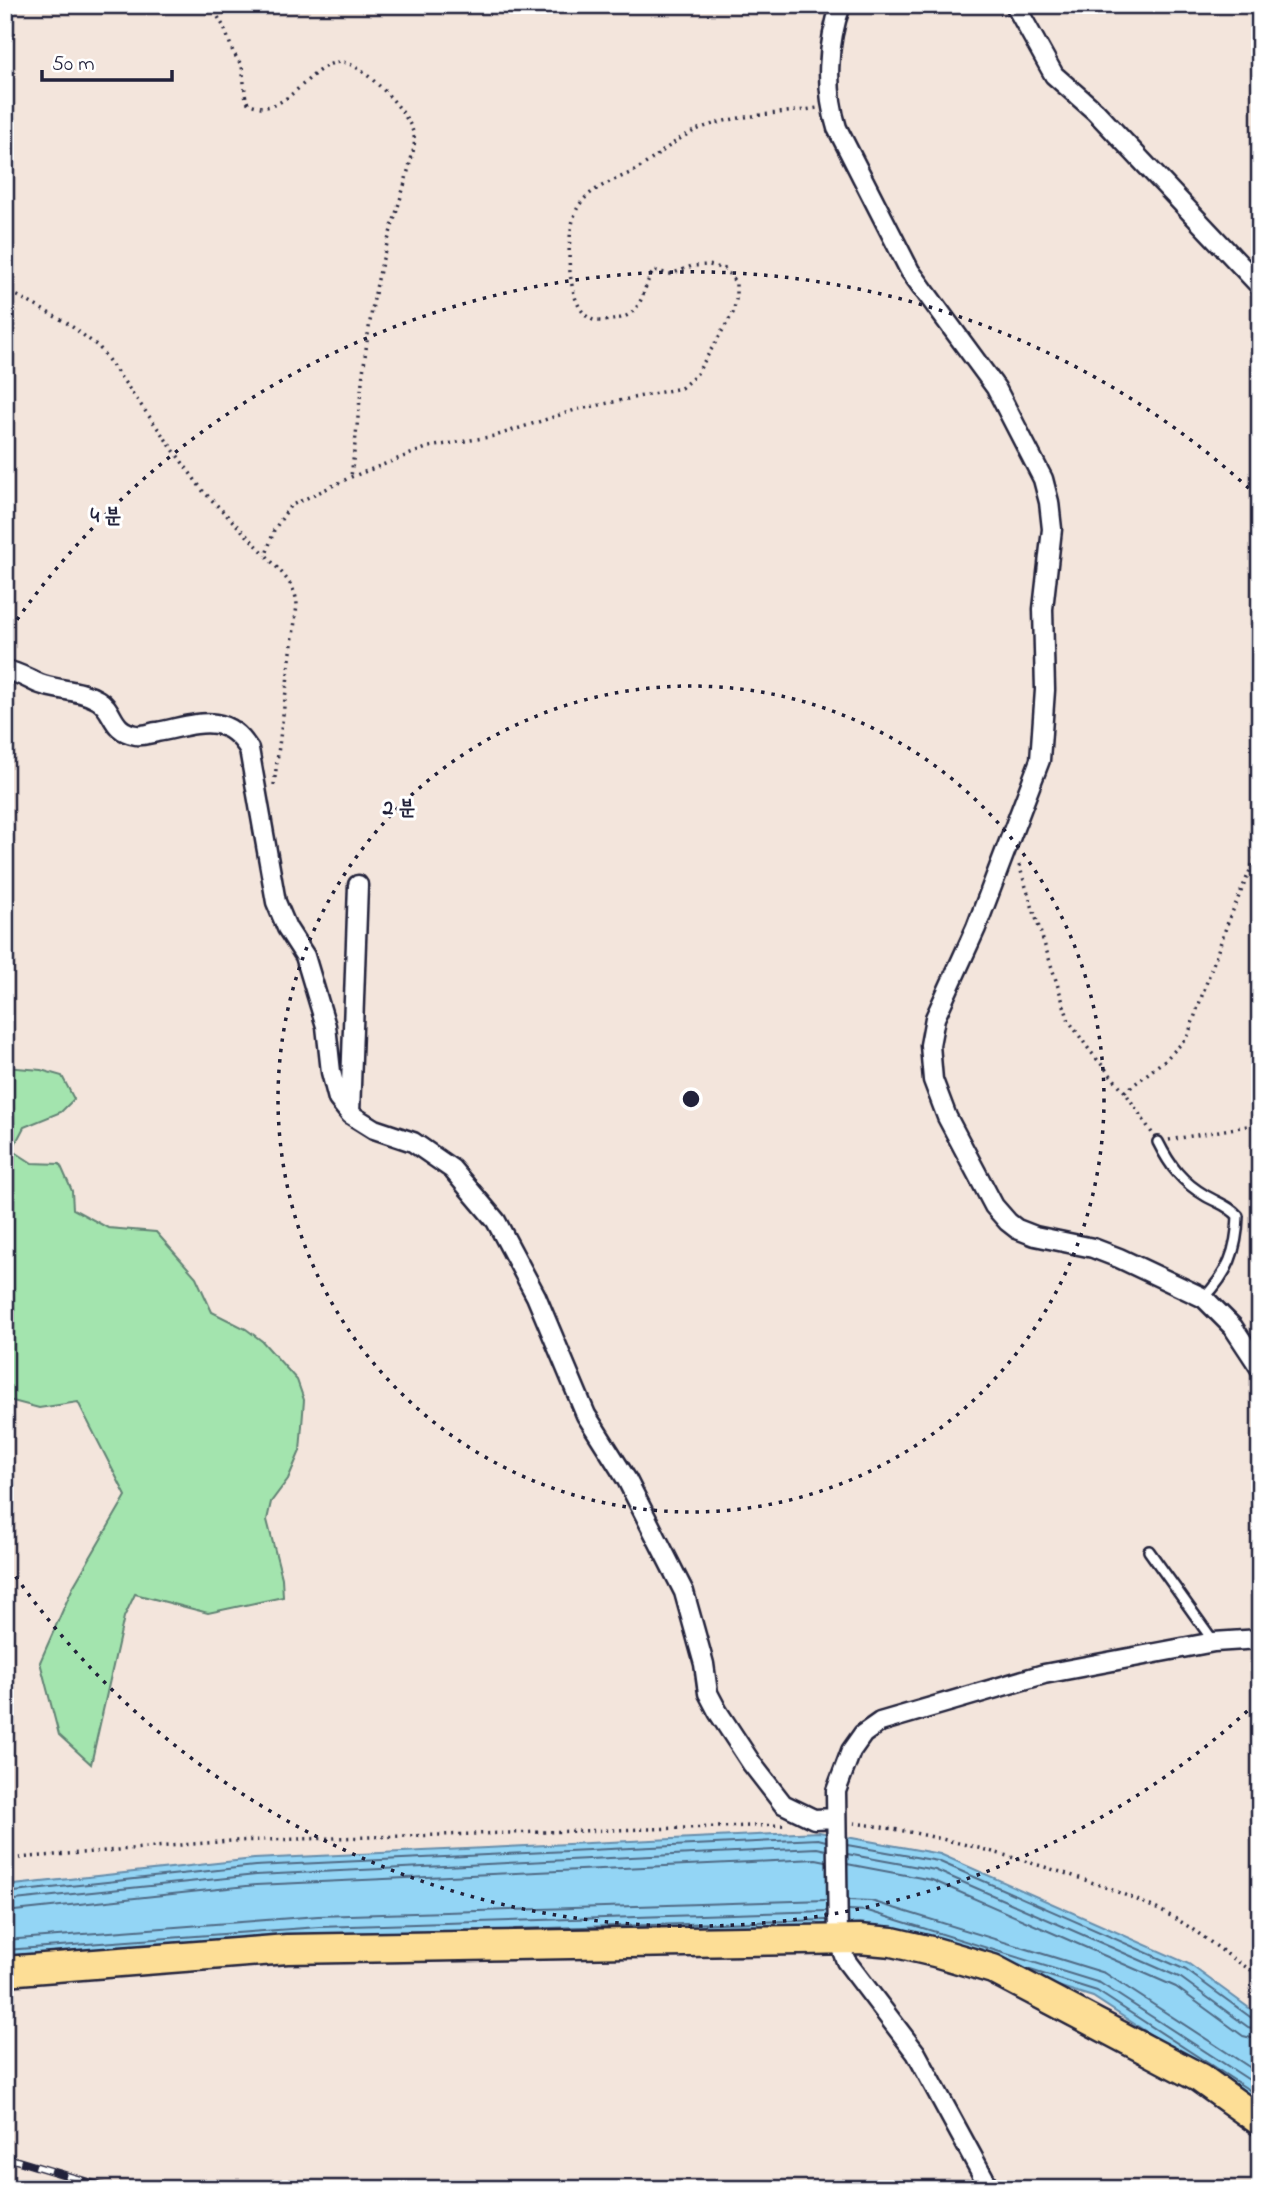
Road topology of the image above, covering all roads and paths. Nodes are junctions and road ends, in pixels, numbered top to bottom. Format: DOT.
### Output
graph roads {
  1 [pos="211,5"];
  2 [pos="841,5"];
  3 [pos="1016,5"];
  4 [pos="830,105"];
  5 [pos="1260,286"];
  6 [pos="5,289"];
  7 [pos="351,477"];
  8 [pos="266,555"];
  9 [pos="5,670"];
  10 [pos="274,788"];
  11 [pos="1010,840"];
  12 [pos="1260,847"];
  13 [pos="358,885"];
  14 [pos="1125,1091"];
  15 [pos="350,1114"];
  16 [pos="1260,1128"];
  17 [pos="1158,1142"];
  18 [pos="1204,1298"];
  19 [pos="1260,1368"];
  20 [pos="1149,1551"];
  21 [pos="1260,1639"];
  22 [pos="1214,1642"];
  23 [pos="836,1824"];
  24 [pos="791,1825"];
  25 [pos="5,1859"];
  26 [pos="838,1936"];
  27 [pos="5,1971"];
  28 [pos="1260,1975"];
  29 [pos="1260,2121"];
  30 [pos="990,2189"];
  1 -- 7 [label="path"];
  2 -- 4 [label="street"];
  3 -- 5 [label="street"];
  4 -- 7 [label="path"];
  4 -- 11 [label="street"];
  6 -- 8 [label="path"];
  7 -- 8 [label="path"];
  8 -- 10 [label="path"];
  9 -- 15 [label="street"];
  11 -- 14 [label="path"];
  11 -- 18 [label="street"];
  12 -- 14 [label="path"];
  13 -- 15 [label="street"];
  14 -- 17 [label="path"];
  15 -- 23 [label="street"];
  16 -- 17 [label="path"];
  17 -- 18 [label="lane"];
  18 -- 19 [label="street"];
  20 -- 22 [label="lane"];
  21 -- 22 [label="street"];
  22 -- 23 [label="street"];
  23 -- 26 [label="street"];
  23 -- 28 [label="path"];
  24 -- 25 [label="path"];
  26 -- 27 [label="main road"];
  26 -- 29 [label="main road"];
  26 -- 30 [label="street"];
}
